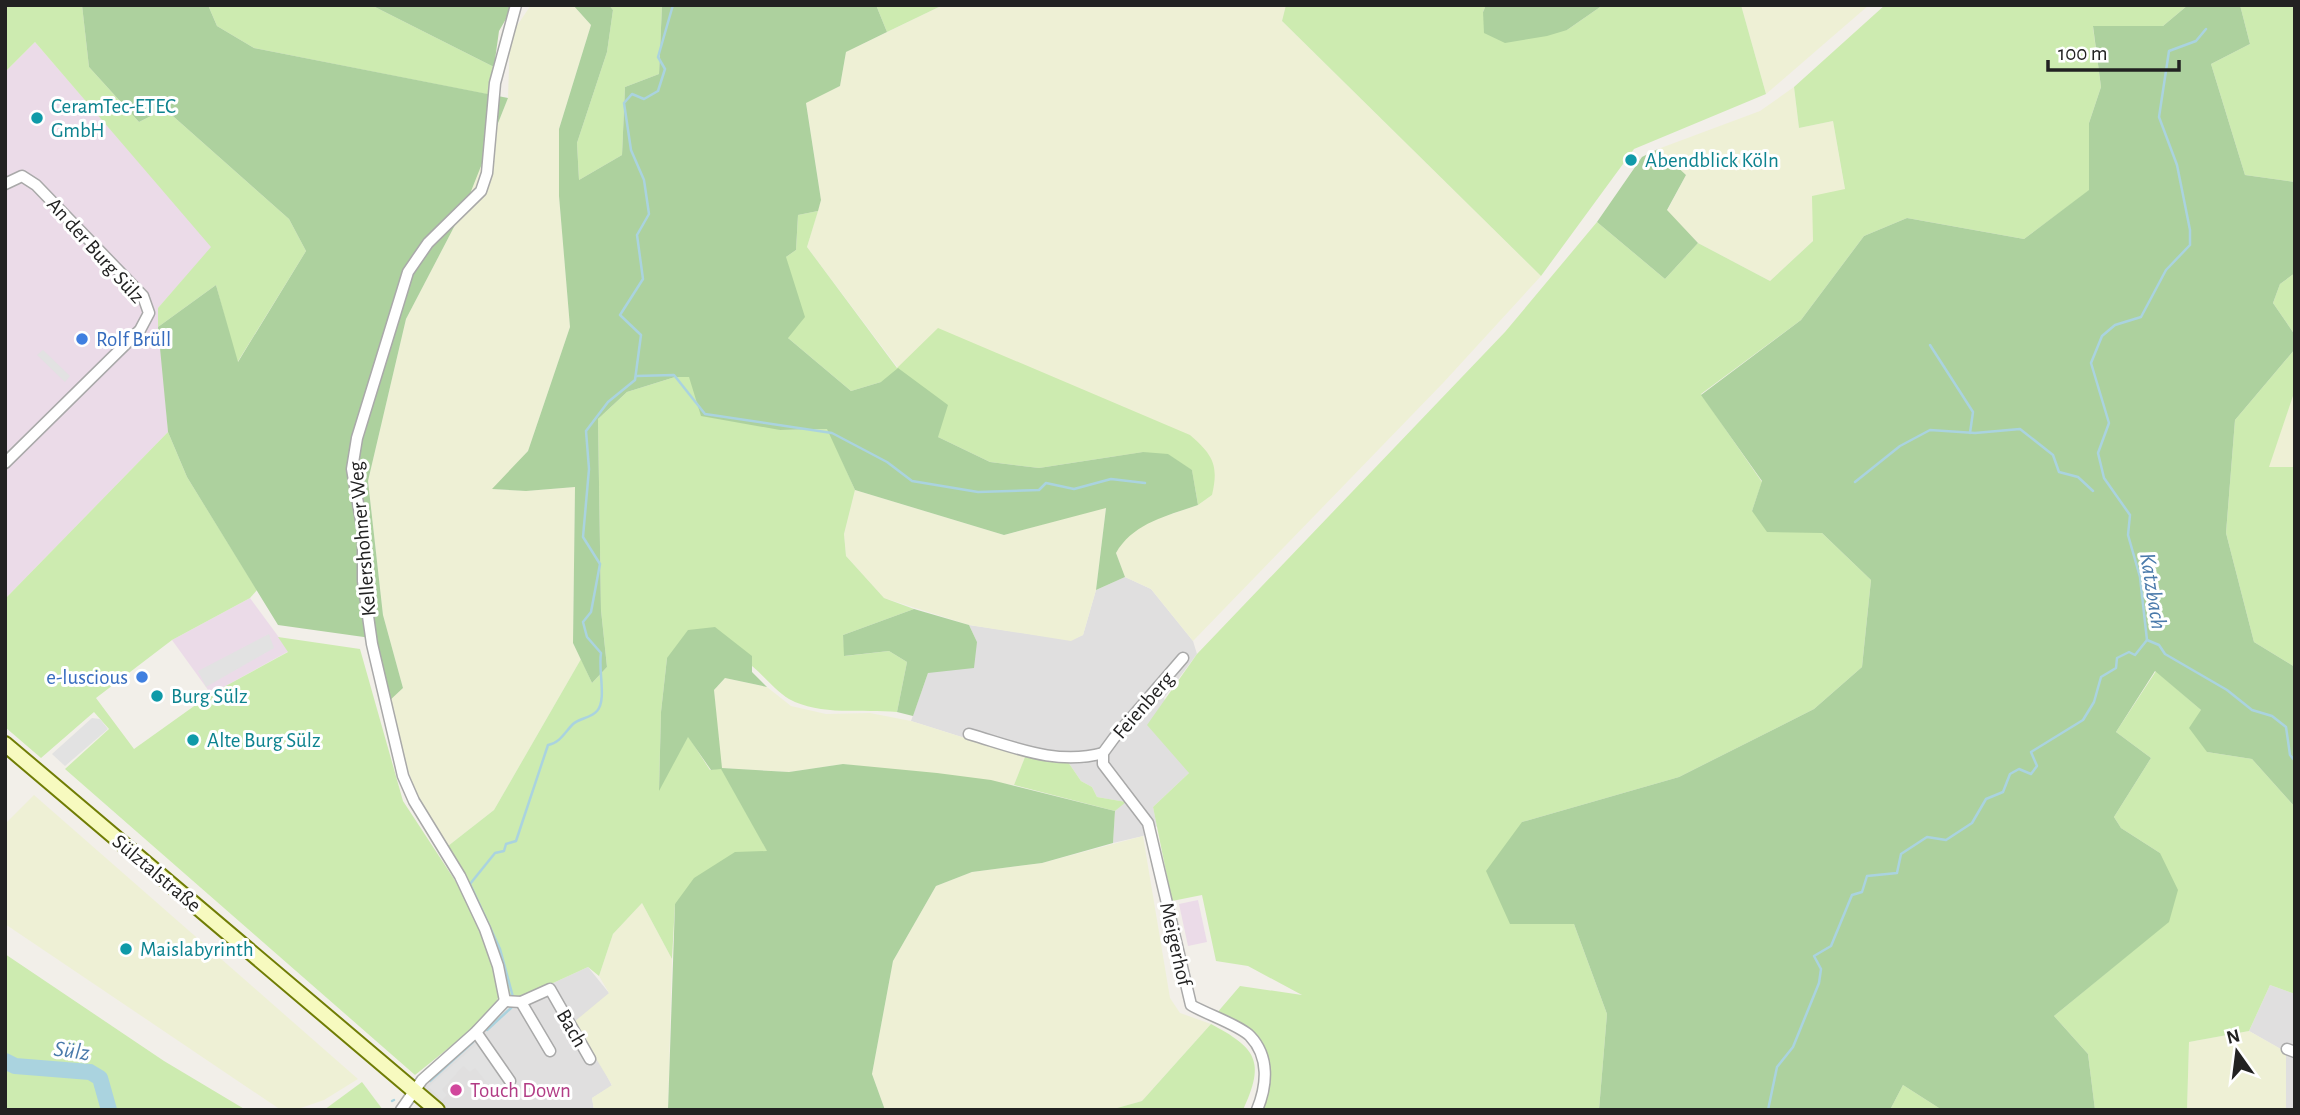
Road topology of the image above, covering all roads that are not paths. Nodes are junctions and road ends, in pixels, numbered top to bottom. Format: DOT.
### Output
graph roads {
  1 [pos="516,5"];
  2 [pos="5,184"];
  3 [pos="5,463"];
  4 [pos="1183,658"];
  5 [pos="969,734"];
  6 [pos="5,744"];
  7 [pos="1103,753"];
  8 [pos="1148,823"];
  9 [pos="505,1001"];
  10 [pos="521,1002"];
  11 [pos="476,1032"];
  12 [pos="550,1051"];
  13 [pos="590,1059"];
  14 [pos="510,1081"];
  15 [pos="414,1091"];
  16 [pos="401,1110"];
  17 [pos="437,1110"];
  18 [pos="1257,1110"];
  1 -- 9 [label="street, Kellershohner Weg"];
  2 -- 3 [label="street, An der Burg Sülz"];
  4 -- 7 [label="street, Feienberg"];
  5 -- 7 [label="street, Feienberg"];
  6 -- 15 [label="main road, Sülztalstraße"];
  7 -- 8 [label="street, Feienberg"];
  8 -- 18 [label="street, Meigerhof"];
  9 -- 10 [label="street, Bach"];
  9 -- 11 [label="street"];
  10 -- 12 [label="street, Bach"];
  10 -- 13 [label="street, Bach"];
  11 -- 14 [label="street"];
  11 -- 15 [label="street"];
  15 -- 16 [label="street"];
  15 -- 17 [label="main road, Sülztalstraße"];
}
